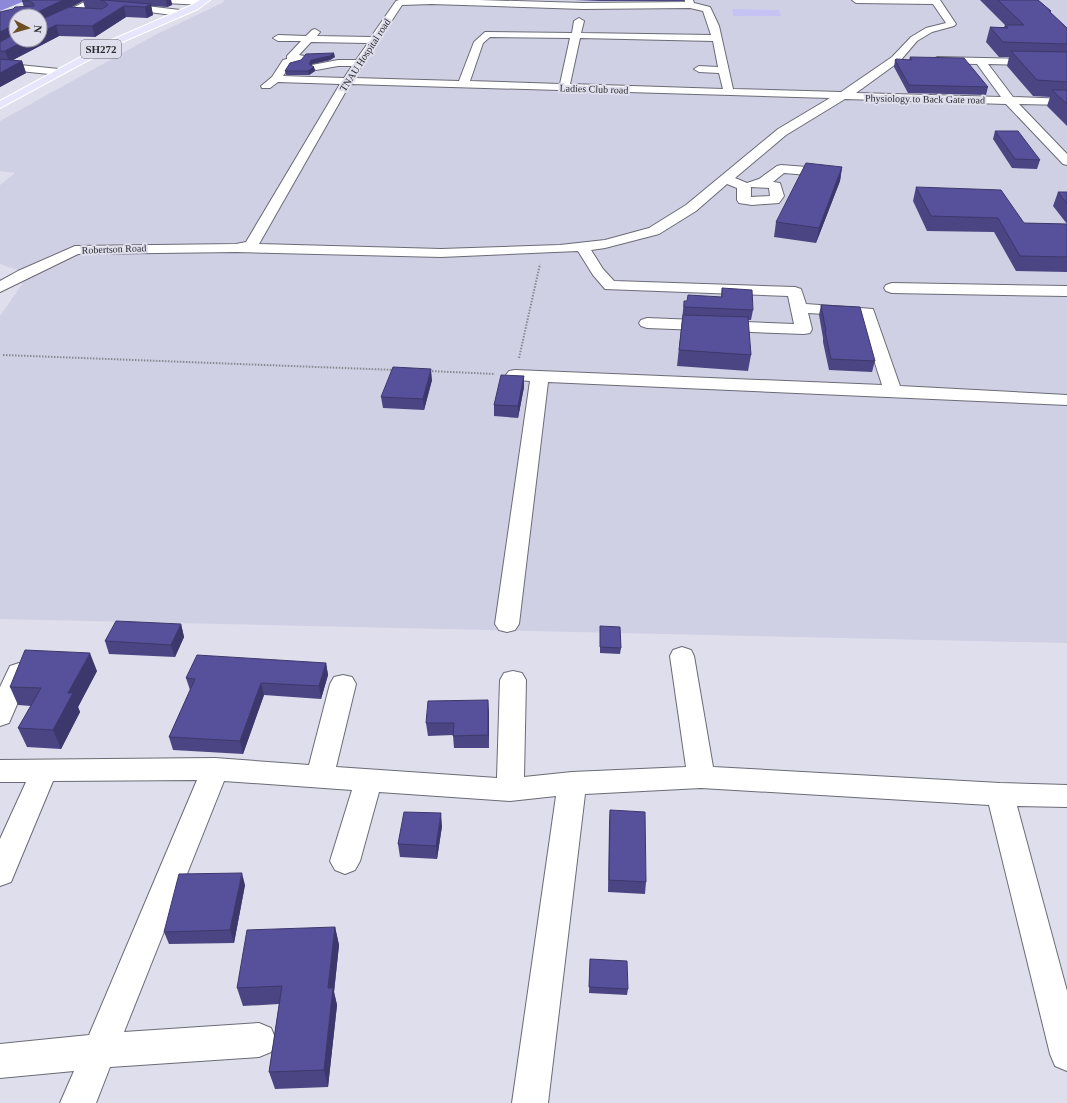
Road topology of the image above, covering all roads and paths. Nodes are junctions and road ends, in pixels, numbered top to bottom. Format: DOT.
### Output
graph roads {
  1 [pos="166,0"];
  2 [pos="432,0"];
  3 [pos="856,0"];
  4 [pos="204,1"];
  5 [pos="473,1"];
  6 [pos="935,1"];
  7 [pos="90,2"];
  8 [pos="542,2"];
  9 [pos="690,2"];
  10 [pos="619,3"];
  11 [pos="706,4"];
  12 [pos="583,6"];
  13 [pos="70,12"];
  14 [pos="180,13"];
  15 [pos="85,14"];
  16 [pos="48,16"];
  17 [pos="61,17"];
  18 [pos="146,19"];
  19 [pos="162,20"];
  20 [pos="48,24"];
  21 [pos="312,35"];
  22 [pos="576,36"];
  23 [pos="278,38"];
  24 [pos="716,38"];
  25 [pos="374,40"];
  26 [pos="896,59"];
  27 [pos="911,60"];
  28 [pos="926,60"];
  29 [pos="980,61"];
  30 [pos="359,63"];
  31 [pos="1067,63"];
  32 [pos="0,66"];
  33 [pos="316,67"];
  34 [pos="699,69"];
  35 [pos="724,70"];
  36 [pos="58,72"];
  37 [pos="276,79"];
  38 [pos="346,82"];
  39 [pos="463,85"];
  40 [pos="266,86"];
  41 [pos="564,88"];
  42 [pos="729,93"];
  43 [pos="841,97"];
  44 [pos="1010,101"];
  45 [pos="1067,102"];
  46 [pos="0,105"];
  47 [pos="1067,161"];
  48 [pos="820,172"];
  49 [pos="725,179"];
  50 [pos="763,183"];
  51 [pos="744,186"];
  52 [pos="582,246"];
  53 [pos="236,248"];
  54 [pos="543,249"];
  55 [pos="0,287"];
  56 [pos="892,288"];
  57 [pos="1067,291"];
  58 [pos="799,308"];
  59 [pos="647,324"];
  60 [pos="3,354"];
  61 [pos="400,370"];
  62 [pos="424,371"];
  63 [pos="516,375"];
  64 [pos="540,376"];
  65 [pos="892,390"];
  66 [pos="1067,400"];
  67 [pos="507,624"];
  68 [pos="682,656"];
  69 [pos="19,672"];
  70 [pos="513,680"];
  71 [pos="344,684"];
  72 [pos="0,716"];
  73 [pos="215,769"];
  74 [pos="0,771"];
  75 [pos="44,771"];
  76 [pos="320,776"];
  77 [pos="701,777"];
  78 [pos="369,780"];
  79 [pos="572,783"];
  80 [pos="510,790"];
  81 [pos="1000,794"];
  82 [pos="1067,796"];
  83 [pos="345,861"];
  84 [pos="0,873"];
  85 [pos="259,1040"];
  86 [pos="100,1051"];
  87 [pos="1067,1054"];
  88 [pos="0,1061"];
  89 [pos="78,1103"];
  90 [pos="530,1103"];
  1 -- 4 [label="street"];
  2 -- 5 [label="street, TNAU Hospital road"];
  2 -- 25 [label="street, TNAU Hospital road"];
  3 -- 6 [label="street"];
  4 -- 14 [label="main road, SH272"];
  5 -- 8 [label="street, TNAU Hospital road"];
  6 -- 26 [label="street, Robertson Road"];
  7 -- 13 [label="street"];
  7 -- 14 [label="street"];
  8 -- 12 [label="street, TNAU Hospital road"];
  9 -- 10 [label="street, TNAU Hospital road"];
  9 -- 11 [label="street, TNAU Hospital road"];
  10 -- 12 [label="street, TNAU Hospital road"];
  11 -- 24 [label="street"];
  12 -- 22 [label="street"];
  13 -- 15 [label="street"];
  13 -- 17 [label="street"];
  14 -- 19 [label="main road, SH272"];
  16 -- 17 [label="street"];
  17 -- 20 [label="street"];
  18 -- 19 [label="street"];
  19 -- 36 [label="main road, SH272"];
  21 -- 23 [label="street"];
  21 -- 25 [label="street"];
  21 -- 37 [label="street"];
  22 -- 24 [label="street"];
  22 -- 39 [label="street"];
  22 -- 41 [label="street"];
  24 -- 35 [label="street"];
  25 -- 30 [label="street, TNAU Hospital road"];
  26 -- 27 [label="street"];
  26 -- 43 [label="street, Robertson Road"];
  28 -- 29 [label="street"];
  29 -- 31 [label="street"];
  29 -- 44 [label="street"];
  30 -- 33 [label="street"];
  30 -- 38 [label="street, TNAU Hospital road"];
  32 -- 36 [label="street"];
  34 -- 35 [label="street"];
  35 -- 42 [label="street"];
  36 -- 46 [label="main road, SH272"];
  37 -- 38 [label="street, Ladies Club road"];
  37 -- 40 [label="street"];
  38 -- 39 [label="street, Ladies Club road"];
  38 -- 53 [label="street, TNAU Hospital road"];
  39 -- 41 [label="street, Ladies Club road"];
  41 -- 42 [label="street, Ladies Club road"];
  42 -- 43 [label="street, Ladies Club road"];
  43 -- 44 [label="street, Physiology to Back Gate road"];
  43 -- 49 [label="street, Robertson Road"];
  44 -- 45 [label="street, Physiology to Back Gate road"];
  44 -- 47 [label="street"];
  48 -- 50 [label="street"];
  49 -- 51 [label="street"];
  49 -- 52 [label="street, Robertson Road"];
  50 -- 51 [label="street"];
  50 -- 51 [label="street"];
  52 -- 54 [label="street, Robertson Road"];
  52 -- 58 [label="street"];
  53 -- 54 [label="street, Robertson Road"];
  53 -- 55 [label="street, Robertson Road"];
  54 -- 63 [label="path"];
  56 -- 57 [label="street"];
  58 -- 59 [label="street"];
  58 -- 65 [label="street"];
  60 -- 61 [label="path"];
  62 -- 63 [label="path"];
  63 -- 64 [label="street"];
  64 -- 65 [label="street"];
  64 -- 67 [label="street"];
  65 -- 66 [label="street"];
  68 -- 77 [label="street"];
  69 -- 72 [label="street"];
  70 -- 80 [label="street"];
  71 -- 76 [label="street"];
  73 -- 75 [label="street"];
  73 -- 76 [label="street"];
  73 -- 86 [label="street"];
  74 -- 75 [label="street"];
  75 -- 84 [label="street"];
  76 -- 78 [label="street"];
  77 -- 79 [label="street"];
  77 -- 81 [label="street"];
  78 -- 80 [label="street"];
  78 -- 83 [label="street"];
  79 -- 80 [label="street"];
  79 -- 90 [label="street"];
  81 -- 82 [label="street"];
  81 -- 87 [label="street"];
  85 -- 86 [label="street"];
  86 -- 88 [label="street"];
  86 -- 89 [label="street"];
}
